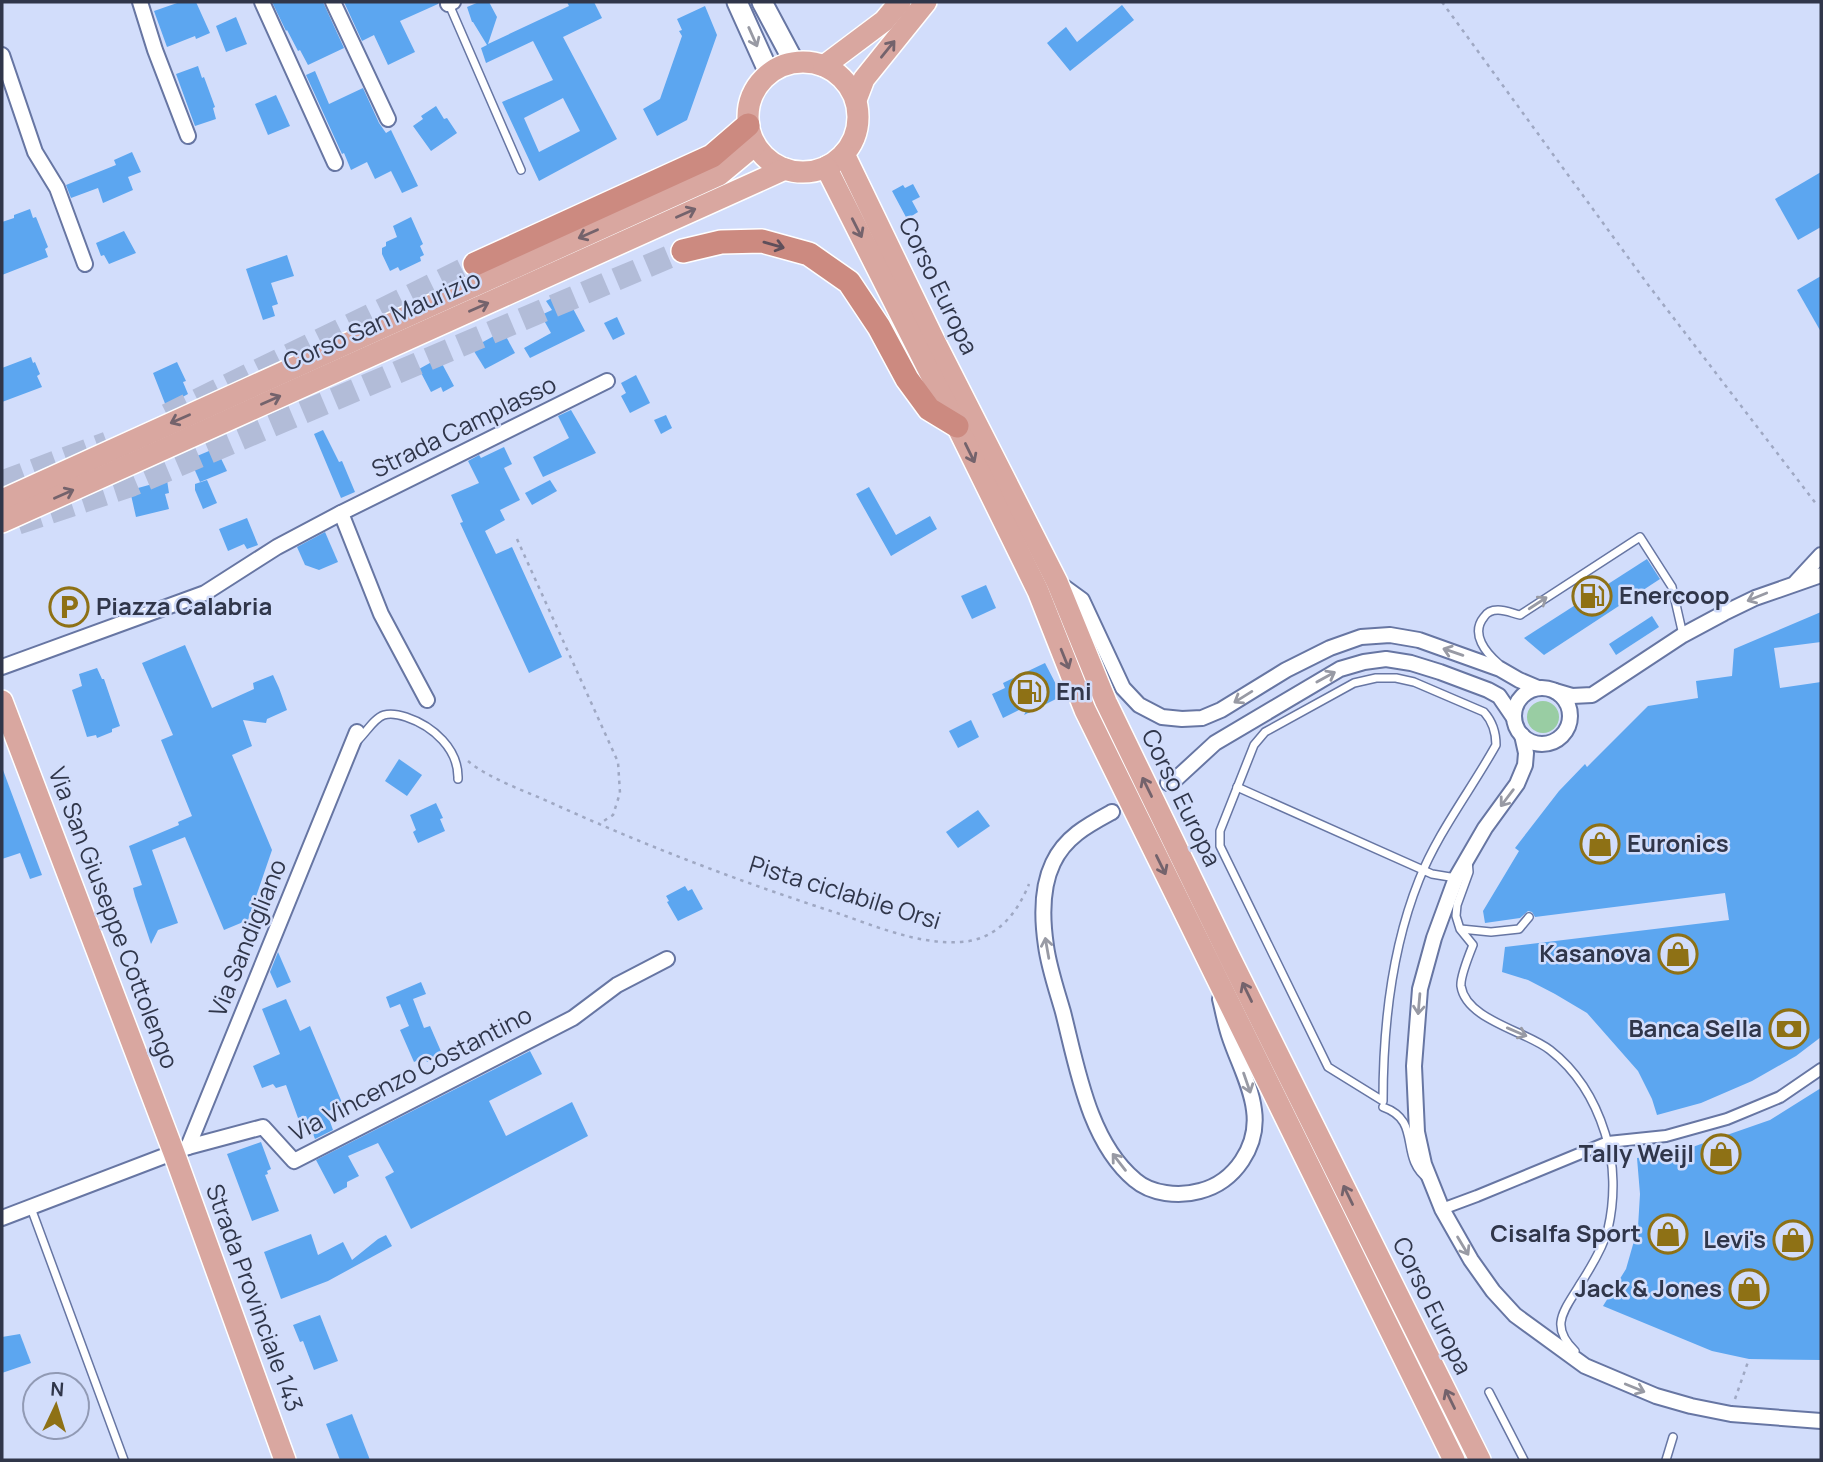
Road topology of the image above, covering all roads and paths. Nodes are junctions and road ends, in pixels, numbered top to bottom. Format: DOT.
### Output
graph roads {
  1 [pos="140,2"];
  2 [pos="262,2"];
  3 [pos="333,2"];
  4 [pos="450,2"];
  5 [pos="737,2"];
  6 [pos="762,2"];
  7 [pos="900,2"];
  8 [pos="926,2"];
  9 [pos="1442,2"];
  10 [pos="2,55"];
  11 [pos="794,62"];
  12 [pos="824,66"];
  13 [pos="769,73"];
  14 [pos="856,100"];
  15 [pos="388,119"];
  16 [pos="752,135"];
  17 [pos="188,136"];
  18 [pos="844,154"];
  19 [pos="335,163"];
  20 [pos="826,167"];
  21 [pos="785,169"];
  22 [pos="521,170"];
  23 [pos="683,251"];
  24 [pos="85,264"];
  25 [pos="475,264"];
  26 [pos="607,381"];
  27 [pos="957,426"];
  28 [pos="2,500"];
  29 [pos="1817,505"];
  30 [pos="341,513"];
  31 [pos="2,522"];
  32 [pos="517,539"];
  33 [pos="1821,555"];
  34 [pos="1821,575"];
  35 [pos="1057,582"];
  36 [pos="1796,583"];
  37 [pos="1684,635"];
  38 [pos="2,667"];
  39 [pos="1519,680"];
  40 [pos="1538,688"];
  41 [pos="1555,691"];
  42 [pos="427,700"];
  43 [pos="2,701"];
  44 [pos="1514,718"];
  45 [pos="357,732"];
  46 [pos="1522,735"];
  47 [pos="351,746"];
  48 [pos="464,757"];
  49 [pos="458,779"];
  50 [pos="1168,783"];
  51 [pos="1237,788"];
  52 [pos="1112,812"];
  53 [pos="599,824"];
  54 [pos="1468,856"];
  55 [pos="1423,870"];
  56 [pos="1456,878"];
  57 [pos="1031,879"];
  58 [pos="1529,917"];
  59 [pos="1460,929"];
  60 [pos="667,959"];
  61 [pos="1213,971"];
  62 [pos="1821,1069"];
  63 [pos="1383,1107"];
  64 [pos="1608,1142"];
  65 [pos="181,1150"];
  66 [pos="1430,1181"];
  67 [pos="31,1208"];
  68 [pos="1442,1209"];
  69 [pos="2,1218"];
  70 [pos="1749,1359"];
  71 [pos="1585,1366"];
  72 [pos="1489,1392"];
  73 [pos="1733,1403"];
  74 [pos="1821,1421"];
  75 [pos="1673,1437"];
  76 [pos="124,1460"];
  77 [pos="285,1460"];
  78 [pos="1454,1460"];
  79 [pos="1480,1460"];
  80 [pos="1524,1460"];
  81 [pos="1666,1460"];
  1 -- 17 [label="street"];
  2 -- 19 [label="street"];
  3 -- 15 [label="street"];
  4 -- 22 [label="lane"];
  5 -- 13 [label="main road, one-way"];
  6 -- 11 [label="main road"];
  7 -- 12 [label="main road"];
  14 -- 8 [label="main road, one-way"];
  9 -- 29 [label="path"];
  10 -- 24 [label="street"];
  11 -- 12 [label="main road"];
  11 -- 13 [label="main road"];
  12 -- 14 [label="main road"];
  13 -- 16 [label="main road"];
  14 -- 18 [label="main road"];
  16 -- 21 [label="main road"];
  16 -- 25 [label="highway"];
  16 -- 28 [label="main road, Corso San Maurizio, one-way"];
  18 -- 20 [label="main road"];
  18 -- 35 [label="main road, Corso Europa"];
  20 -- 21 [label="main road"];
  20 -- 27 [label="main road, Corso Europa, one-way"];
  31 -- 21 [label="main road, Corso San Maurizio, one-way"];
  23 -- 27 [label="highway, one-way"];
  26 -- 30 [label="street, Strada Camplasso"];
  27 -- 61 [label="main road, Corso Europa, one-way"];
  30 -- 38 [label="street, Strada Camplasso"];
  30 -- 42 [label="street"];
  32 -- 53 [label="path"];
  33 -- 36 [label="street"];
  34 -- 36 [label="street"];
  39 -- 35 [label="street, one-way"];
  79 -- 35 [label="main road, Corso Europa, one-way"];
  36 -- 37 [label="street, one-way"];
  39 -- 37 [label="lane, one-way"];
  37 -- 41 [label="street"];
  39 -- 40 [label="street"];
  40 -- 41 [label="street"];
  40 -- 44 [label="street"];
  41 -- 46 [label="street"];
  43 -- 65 [label="main road, Via San Giuseppe Cottolengo"];
  44 -- 46 [label="street"];
  50 -- 44 [label="street, one-way"];
  45 -- 47 [label="street, Via Sandigliano"];
  46 -- 54 [label="street, one-way"];
  47 -- 49 [label="lane, Via Sandigliano"];
  47 -- 65 [label="street, Via Sandigliano"];
  48 -- 53 [label="path, Pista ciclabile Orsi"];
  51 -- 55 [label="lane"];
  51 -- 55 [label="lane"];
  51 -- 55 [label="lane"];
  61 -- 52 [label="street, one-way"];
  53 -- 57 [label="path, Pista ciclabile Orsi"];
  54 -- 56 [label="street"];
  54 -- 59 [label="lane"];
  55 -- 56 [label="lane"];
  56 -- 66 [label="street, one-way"];
  58 -- 59 [label="lane"];
  59 -- 64 [label="lane, one-way"];
  60 -- 65 [label="street, Via Vincenzo Costantino"];
  61 -- 78 [label="main road, Corso Europa"];
  62 -- 64 [label="street"];
  63 -- 66 [label="lane"];
  64 -- 68 [label="street"];
  64 -- 71 [label="lane"];
  65 -- 67 [label="street"];
  65 -- 77 [label="main road, Strada Provinciale 143"];
  66 -- 68 [label="street"];
  67 -- 69 [label="street"];
  67 -- 76 [label="lane"];
  68 -- 71 [label="street, one-way"];
  70 -- 73 [label="path"];
  71 -- 74 [label="street, one-way"];
  72 -- 80 [label="lane"];
  75 -- 81 [label="lane"];
}
